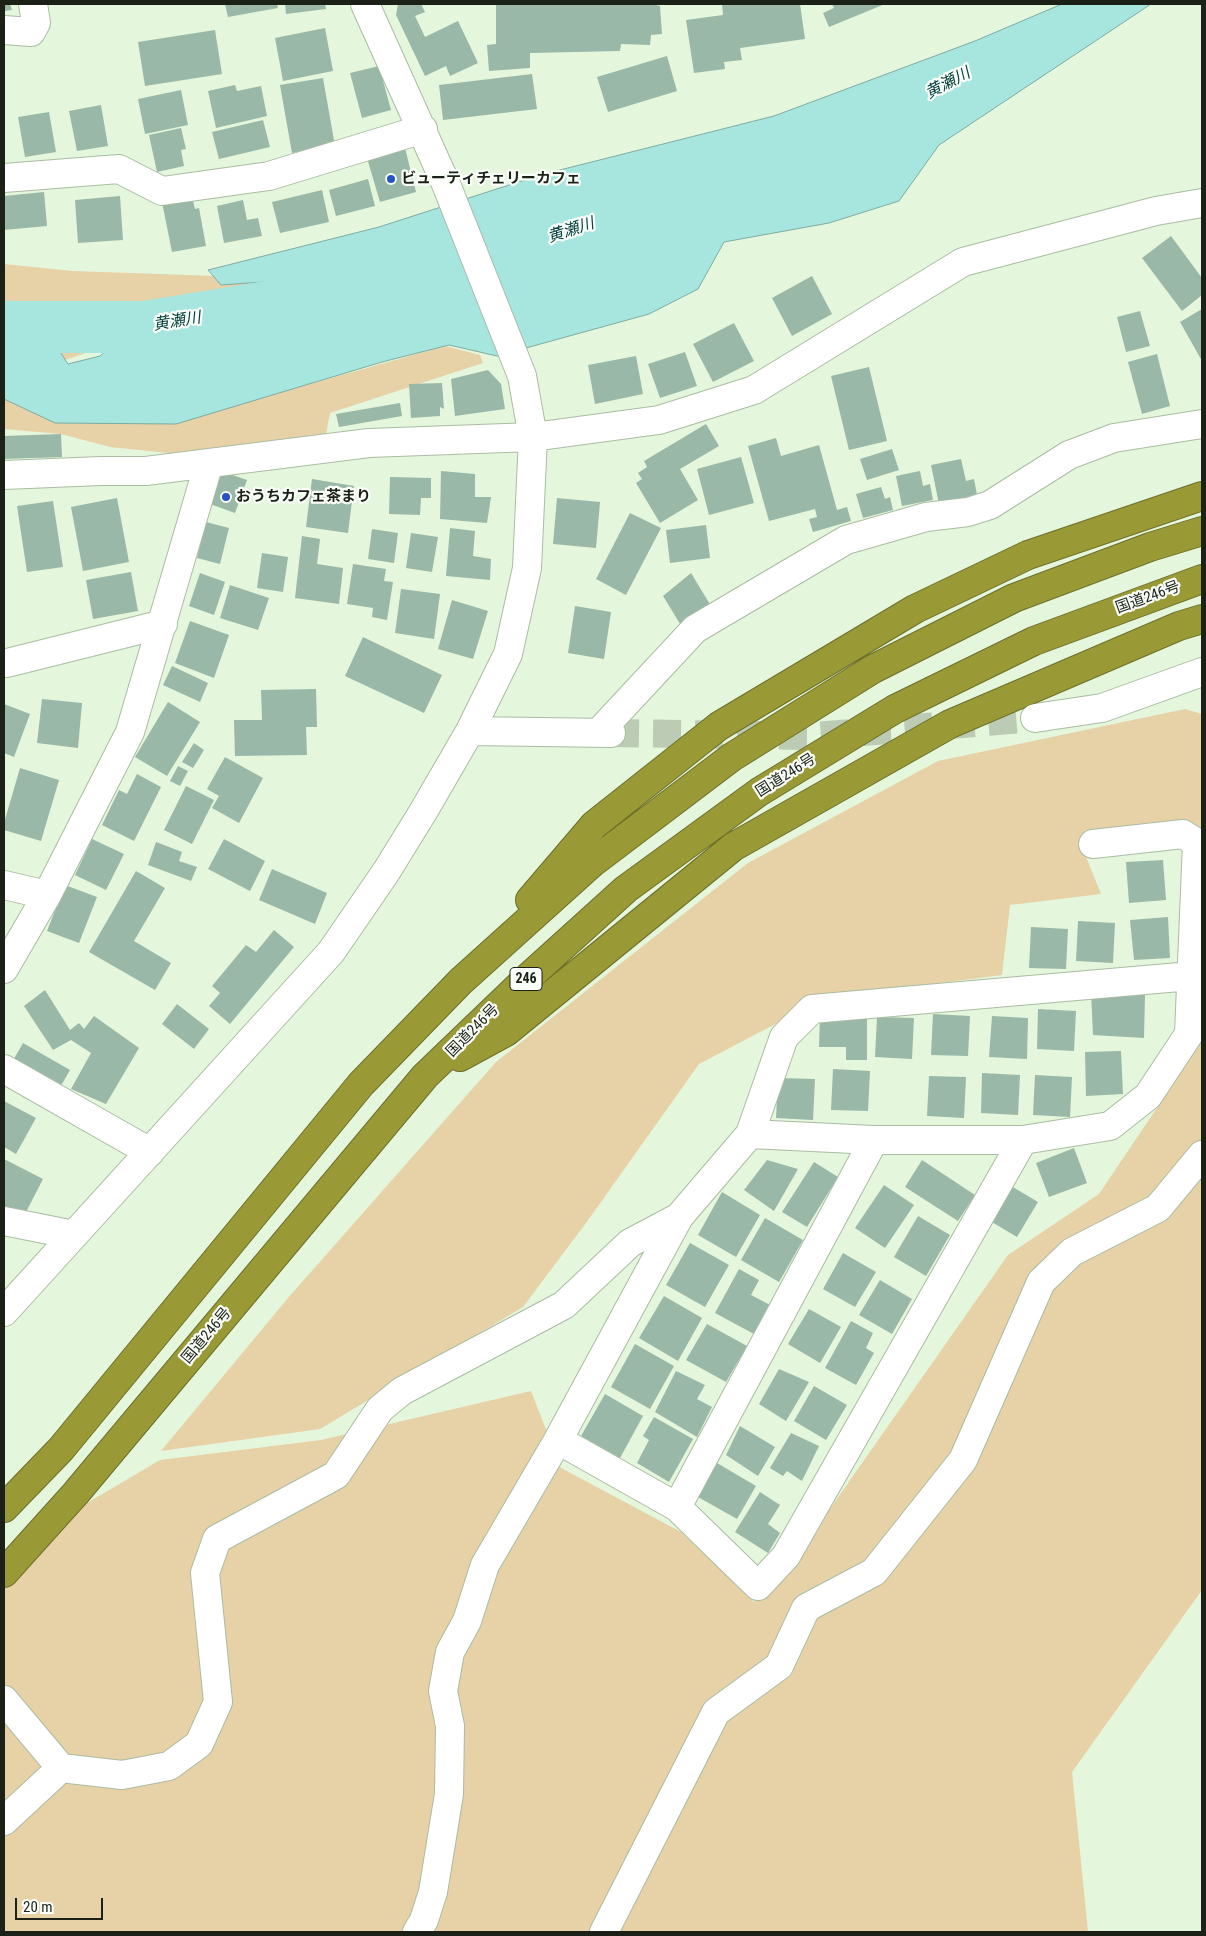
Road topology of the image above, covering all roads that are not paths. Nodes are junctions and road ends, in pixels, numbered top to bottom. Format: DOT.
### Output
graph roads {
  1 [pos="33,4"];
  2 [pos="365,4"];
  3 [pos="4,30"];
  4 [pos="423,129"];
  5 [pos="4,178"];
  6 [pos="1202,203"];
  7 [pos="1202,424"];
  8 [pos="533,437"];
  9 [pos="209,463"];
  10 [pos="4,475"];
  11 [pos="1202,496"];
  12 [pos="1202,531"];
  13 [pos="1202,579"];
  14 [pos="1202,619"];
  15 [pos="163,624"];
  16 [pos="7,663"];
  17 [pos="1202,672"];
  18 [pos="1035,718"];
  19 [pos="470,731"];
  20 [pos="1094,844"];
  21 [pos="4,885"];
  22 [pos="47,895"];
  23 [pos="4,969"];
  24 [pos="1191,976"];
  25 [pos="461,980"];
  26 [pos="4,1069"];
  27 [pos="429,1074"];
  28 [pos="750,1134"];
  29 [pos="874,1140"];
  30 [pos="1023,1140"];
  31 [pos="150,1152"];
  32 [pos="1202,1155"];
  33 [pos="680,1217"];
  34 [pos="4,1221"];
  35 [pos="74,1235"];
  36 [pos="4,1312"];
  37 [pos="558,1440"];
  38 [pos="677,1507"];
  39 [pos="4,1508"];
  40 [pos="4,1574"];
  41 [pos="4,1700"];
  42 [pos="61,1768"];
  43 [pos="4,1821"];
  44 [pos="417,1932"];
  45 [pos="604,1932"];
  1 -- 3 [label="street"];
  2 -- 4 [label="street"];
  4 -- 5 [label="street"];
  4 -- 8 [label="street"];
  6 -- 8 [label="street"];
  7 -- 19 [label="street"];
  8 -- 9 [label="street"];
  8 -- 19 [label="street"];
  9 -- 10 [label="street"];
  9 -- 15 [label="street"];
  11 -- 25 [label="highway"];
  12 -- 25 [label="highway"];
  13 -- 27 [label="highway, 国道246号 / 246"];
  14 -- 27 [label="highway"];
  15 -- 16 [label="street"];
  15 -- 22 [label="street"];
  17 -- 18 [label="street"];
  19 -- 31 [label="street"];
  20 -- 24 [label="street"];
  21 -- 22 [label="street"];
  22 -- 23 [label="street"];
  24 -- 28 [label="street"];
  24 -- 30 [label="street"];
  25 -- 39 [label="highway"];
  26 -- 31 [label="street"];
  27 -- 40 [label="highway, 国道246号 / 246"];
  28 -- 29 [label="street"];
  28 -- 33 [label="street"];
  29 -- 30 [label="street"];
  29 -- 38 [label="street"];
  30 -- 38 [label="street"];
  31 -- 35 [label="street"];
  32 -- 45 [label="street"];
  33 -- 37 [label="street"];
  33 -- 42 [label="street"];
  34 -- 35 [label="street"];
  35 -- 36 [label="street"];
  37 -- 38 [label="street"];
  37 -- 44 [label="street"];
  41 -- 42 [label="street"];
  42 -- 43 [label="street"];
}
